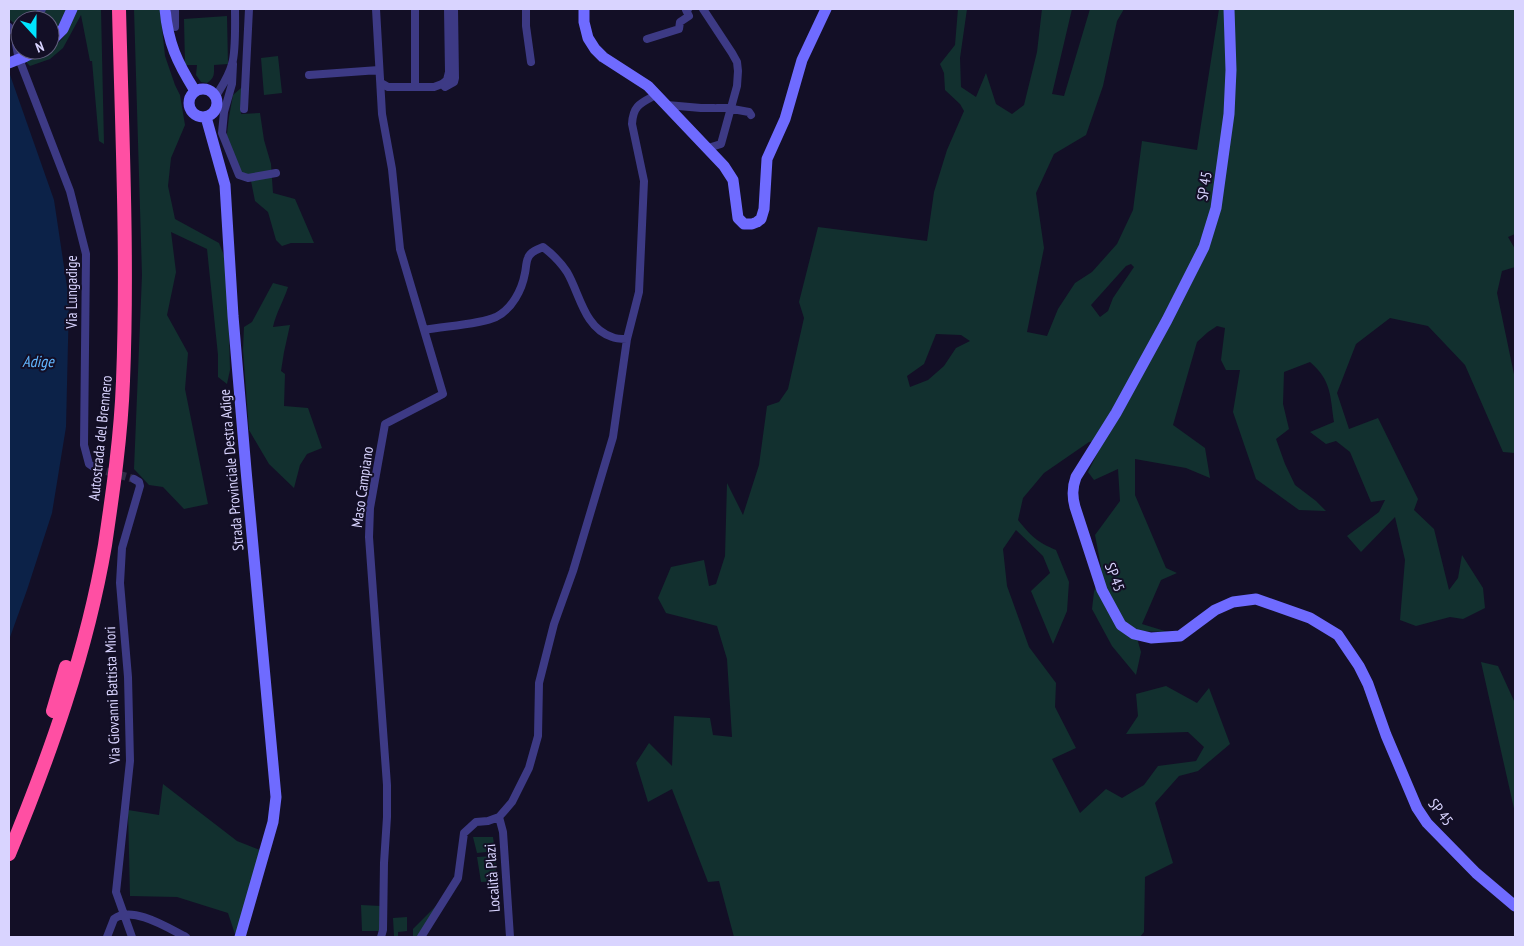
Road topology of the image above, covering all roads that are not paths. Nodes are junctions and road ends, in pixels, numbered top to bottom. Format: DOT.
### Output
graph roads {
  1 [pos="72,9"];
  2 [pos="110,9"];
  3 [pos="119,9"];
  4 [pos="165,9"];
  5 [pos="175,9"];
  6 [pos="235,9"];
  7 [pos="248,9"];
  8 [pos="376,9"];
  9 [pos="415,9"];
  10 [pos="448,9"];
  11 [pos="454,9"];
  12 [pos="526,9"];
  13 [pos="584,9"];
  14 [pos="688,9"];
  15 [pos="702,9"];
  16 [pos="826,9"];
  17 [pos="1229,9"];
  18 [pos="175,27"];
  19 [pos="60,33"];
  20 [pos="648,39"];
  21 [pos="18,60"];
  22 [pos="531,62"];
  23 [pos="233,64"];
  24 [pos="379,70"];
  25 [pos="309,74"];
  26 [pos="381,82"];
  27 [pos="442,84"];
  28 [pos="415,87"];
  29 [pos="194,91"];
  30 [pos="656,95"];
  31 [pos="216,96"];
  32 [pos="666,105"];
  33 [pos="730,108"];
  34 [pos="244,109"];
  35 [pos="751,115"];
  36 [pos="206,117"];
  37 [pos="708,148"];
  38 [pos="276,173"];
  39 [pos="424,330"];
  40 [pos="627,339"];
  41 [pos="95,468"];
  42 [pos="134,479"];
  43 [pos="499,817"];
  44 [pos="9,829"];
  45 [pos="9,854"];
  46 [pos="1515,906"];
  47 [pos="124,914"];
  48 [pos="107,937"];
  49 [pos="132,937"];
  50 [pos="186,937"];
  51 [pos="240,937"];
  52 [pos="381,937"];
  53 [pos="420,937"];
  54 [pos="510,937"];
  1 -- 19 [label="street"];
  2 -- 44 [label="highway, Autostrada del Brennero"];
  3 -- 45 [label="highway, Autostrada del Brennero"];
  4 -- 29 [label="street"];
  5 -- 18 [label="street"];
  6 -- 23 [label="street"];
  7 -- 34 [label="street"];
  8 -- 24 [label="street, Maso Campiano"];
  9 -- 28 [label="street"];
  10 -- 27 [label="street"];
  11 -- 27 [label="street"];
  12 -- 22 [label="street"];
  13 -- 30 [label="street"];
  14 -- 20 [label="street"];
  15 -- 33 [label="street"];
  16 -- 37 [label="street"];
  17 -- 46 [label="street, SP 45"];
  21 -- 41 [label="street, Via Lungadige"];
  23 -- 31 [label="street"];
  23 -- 38 [label="street"];
  24 -- 25 [label="street"];
  24 -- 26 [label="street, Maso Campiano"];
  26 -- 28 [label="street"];
  26 -- 39 [label="street, Maso Campiano"];
  27 -- 28 [label="street"];
  29 -- 31 [label="street"];
  29 -- 36 [label="street"];
  30 -- 32 [label="street"];
  30 -- 40 [label="street"];
  31 -- 36 [label="street"];
  32 -- 33 [label="street"];
  32 -- 37 [label="street"];
  33 -- 35 [label="street"];
  33 -- 37 [label="street"];
  36 -- 51 [label="street, Strada Provinciale Destra Adige"];
  39 -- 40 [label="street"];
  39 -- 52 [label="street, Maso Campiano"];
  40 -- 43 [label="street"];
  42 -- 47 [label="street, Via Giovanni Battista Miori"];
  43 -- 53 [label="street"];
  43 -- 54 [label="street, Località Plazi"];
  47 -- 48 [label="street"];
  47 -- 49 [label="street"];
  47 -- 50 [label="street"];
}
